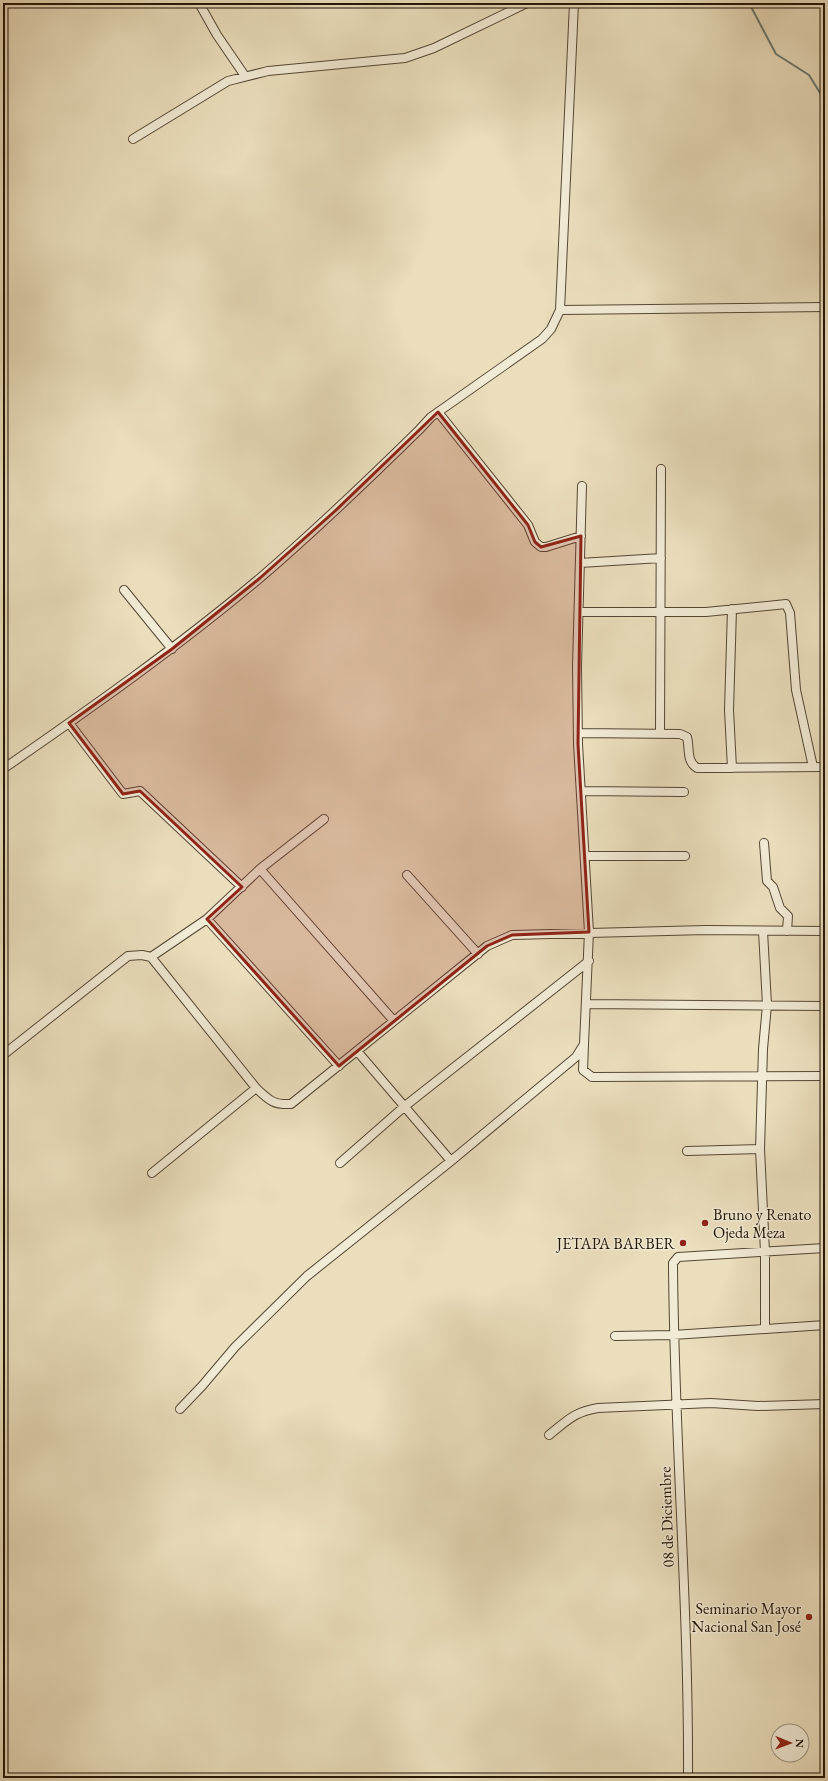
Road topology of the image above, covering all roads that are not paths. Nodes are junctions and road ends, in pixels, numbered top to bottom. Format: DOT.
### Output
graph roads {
  1 [pos="199,3"];
  2 [pos="527,3"];
  3 [pos="574,3"];
  4 [pos="246,76"];
  5 [pos="133,139"];
  6 [pos="825,307"];
  7 [pos="560,310"];
  8 [pos="438,412"];
  9 [pos="661,469"];
  10 [pos="582,486"];
  11 [pos="581,536"];
  12 [pos="661,558"];
  13 [pos="580,563"];
  14 [pos="124,590"];
  15 [pos="732,609"];
  16 [pos="579,612"];
  17 [pos="660,612"];
  18 [pos="172,649"];
  19 [pos="69,723"];
  20 [pos="578,732"];
  21 [pos="660,734"];
  22 [pos="813,767"];
  23 [pos="825,767"];
  24 [pos="732,768"];
  25 [pos="3,769"];
  26 [pos="582,791"];
  27 [pos="684,792"];
  28 [pos="324,819"];
  29 [pos="764,844"];
  30 [pos="585,856"];
  31 [pos="685,856"];
  32 [pos="260,869"];
  33 [pos="407,875"];
  34 [pos="242,887"];
  35 [pos="207,919"];
  36 [pos="763,930"];
  37 [pos="787,931"];
  38 [pos="589,932"];
  39 [pos="825,932"];
  40 [pos="478,954"];
  41 [pos="151,957"];
  42 [pos="589,961"];
  43 [pos="586,1004"];
  44 [pos="767,1006"];
  45 [pos="825,1006"];
  46 [pos="394,1021"];
  47 [pos="584,1044"];
  48 [pos="357,1051"];
  49 [pos="3,1054"];
  50 [pos="339,1066"];
  51 [pos="762,1076"];
  52 [pos="825,1076"];
  53 [pos="256,1088"];
  54 [pos="405,1106"];
  55 [pos="760,1149"];
  56 [pos="687,1150"];
  57 [pos="451,1161"];
  58 [pos="340,1163"];
  59 [pos="152,1173"];
  60 [pos="825,1248"];
  61 [pos="766,1252"];
  62 [pos="825,1325"];
  63 [pos="765,1328"];
  64 [pos="673,1335"];
  65 [pos="616,1336"];
  66 [pos="676,1404"];
  67 [pos="825,1404"];
  68 [pos="180,1409"];
  69 [pos="549,1434"];
  70 [pos="688,1778"];
  1 -- 4 [label="street"];
  2 -- 4 [label="street"];
  3 -- 7 [label="street"];
  4 -- 5 [label="street"];
  6 -- 7 [label="street"];
  7 -- 8 [label="street"];
  8 -- 11 [label="street"];
  8 -- 18 [label="street"];
  9 -- 12 [label="street"];
  10 -- 11 [label="street"];
  11 -- 13 [label="street"];
  12 -- 13 [label="street"];
  12 -- 17 [label="street"];
  13 -- 16 [label="street"];
  14 -- 18 [label="street"];
  15 -- 17 [label="street"];
  15 -- 22 [label="street"];
  15 -- 24 [label="street"];
  16 -- 17 [label="street"];
  16 -- 20 [label="street"];
  17 -- 21 [label="street"];
  18 -- 19 [label="street"];
  19 -- 25 [label="street"];
  19 -- 34 [label="street"];
  20 -- 21 [label="street"];
  20 -- 26 [label="street"];
  21 -- 24 [label="street"];
  22 -- 23 [label="street"];
  22 -- 24 [label="street"];
  26 -- 27 [label="street"];
  26 -- 30 [label="street"];
  28 -- 32 [label="street"];
  29 -- 37 [label="street"];
  30 -- 31 [label="street"];
  30 -- 38 [label="street"];
  32 -- 34 [label="street"];
  32 -- 46 [label="street"];
  33 -- 40 [label="street"];
  34 -- 35 [label="street"];
  35 -- 41 [label="street"];
  35 -- 50 [label="street"];
  36 -- 37 [label="street"];
  36 -- 38 [label="street"];
  36 -- 44 [label="street"];
  37 -- 39 [label="street"];
  38 -- 40 [label="street"];
  38 -- 42 [label="street"];
  40 -- 46 [label="street"];
  41 -- 49 [label="street"];
  41 -- 53 [label="street"];
  42 -- 43 [label="street"];
  42 -- 54 [label="street"];
  43 -- 44 [label="street"];
  43 -- 47 [label="street"];
  44 -- 45 [label="street"];
  44 -- 51 [label="street"];
  46 -- 48 [label="street"];
  47 -- 51 [label="street"];
  47 -- 57 [label="street"];
  48 -- 50 [label="street"];
  48 -- 54 [label="street"];
  50 -- 53 [label="street"];
  51 -- 52 [label="street"];
  51 -- 55 [label="street"];
  53 -- 59 [label="street"];
  54 -- 57 [label="street"];
  54 -- 58 [label="street"];
  55 -- 56 [label="street"];
  55 -- 61 [label="street"];
  57 -- 68 [label="street"];
  60 -- 61 [label="street"];
  61 -- 63 [label="street"];
  61 -- 64 [label="street, 08 de Diciembre"];
  62 -- 63 [label="street"];
  63 -- 64 [label="street"];
  64 -- 65 [label="street"];
  64 -- 66 [label="street, 08 de Diciembre"];
  66 -- 67 [label="street"];
  66 -- 69 [label="street"];
  66 -- 70 [label="street, 08 de Diciembre"];
}
